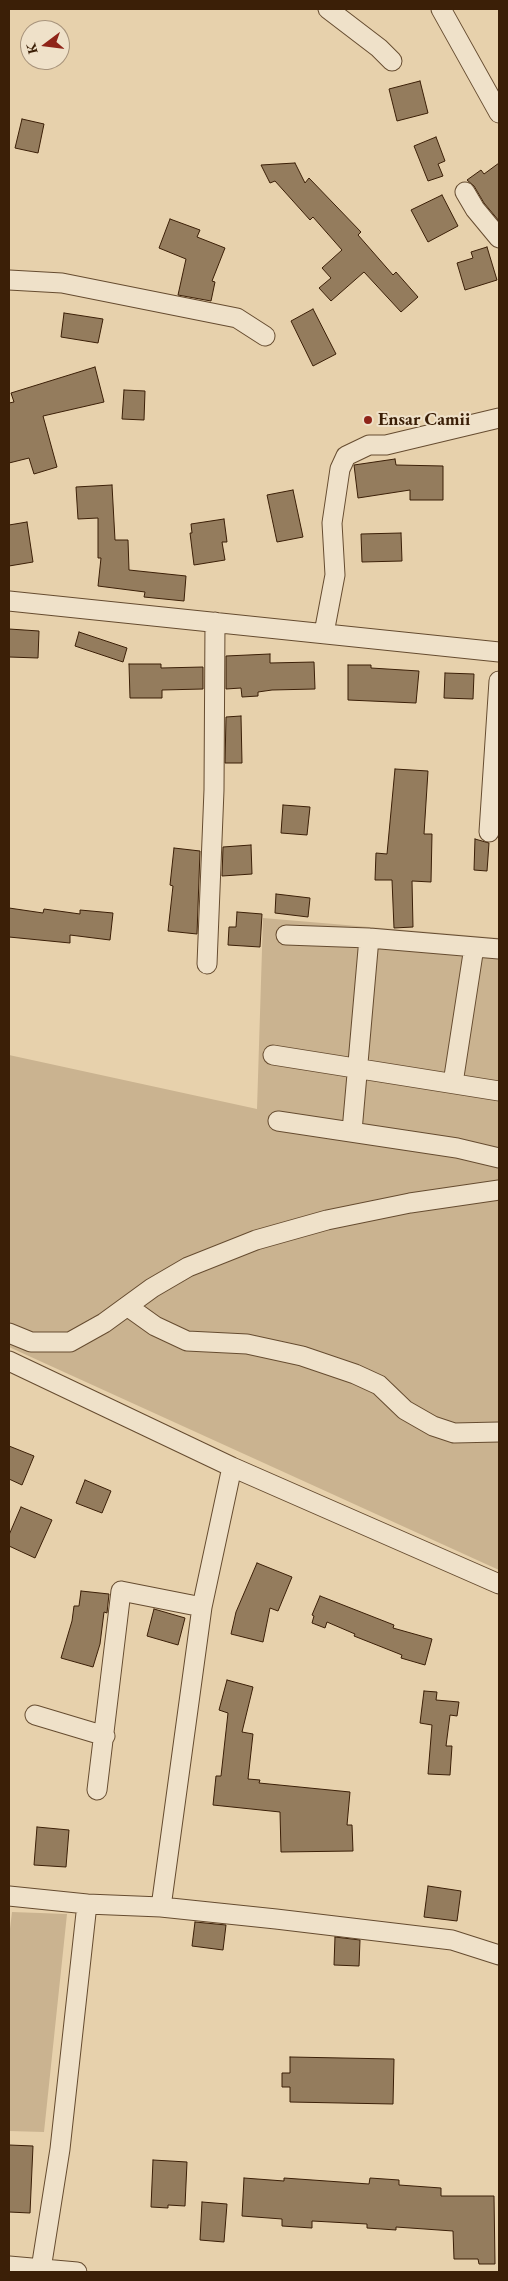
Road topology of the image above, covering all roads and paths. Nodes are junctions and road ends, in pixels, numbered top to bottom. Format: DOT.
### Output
graph roads {
  1 [pos="328,9"];
  2 [pos="441,9"];
  3 [pos="392,61"];
  4 [pos="499,113"];
  5 [pos="465,192"];
  6 [pos="499,238"];
  7 [pos="9,280"];
  8 [pos="265,336"];
  9 [pos="499,418"];
  10 [pos="9,601"];
  11 [pos="215,622"];
  12 [pos="324,633"];
  13 [pos="499,652"];
  14 [pos="499,681"];
  15 [pos="489,832"];
  16 [pos="286,935"];
  17 [pos="369,938"];
  18 [pos="474,947"];
  19 [pos="499,949"];
  20 [pos="208,964"];
  21 [pos="273,1055"];
  22 [pos="358,1068"];
  23 [pos="452,1083"];
  24 [pos="499,1091"];
  25 [pos="278,1121"];
  26 [pos="352,1131"];
  27 [pos="499,1158"];
  28 [pos="499,1190"];
  29 [pos="127,1306"];
  30 [pos="9,1332"];
  31 [pos="9,1361"];
  32 [pos="499,1432"];
  33 [pos="232,1467"];
  34 [pos="499,1584"];
  35 [pos="202,1607"];
  36 [pos="35,1715"];
  37 [pos="105,1736"];
  38 [pos="97,1790"];
  39 [pos="9,1896"];
  40 [pos="87,1904"];
  41 [pos="161,1908"];
  42 [pos="499,1955"];
  43 [pos="11,2268"];
  44 [pos="41,2269"];
  45 [pos="77,2272"];
  1 -- 3 [label="street"];
  2 -- 4 [label="street"];
  5 -- 6 [label="street"];
  7 -- 8 [label="street"];
  9 -- 12 [label="street"];
  10 -- 11 [label="street"];
  11 -- 12 [label="street"];
  11 -- 20 [label="street"];
  12 -- 13 [label="street"];
  14 -- 15 [label="street"];
  16 -- 17 [label="street"];
  17 -- 18 [label="street"];
  17 -- 22 [label="street"];
  18 -- 19 [label="street"];
  18 -- 23 [label="street"];
  21 -- 22 [label="street"];
  22 -- 23 [label="street"];
  22 -- 26 [label="street"];
  23 -- 24 [label="street"];
  25 -- 26 [label="street"];
  26 -- 27 [label="street"];
  28 -- 29 [label="street"];
  29 -- 30 [label="street"];
  29 -- 32 [label="street"];
  31 -- 33 [label="street"];
  33 -- 34 [label="street"];
  33 -- 35 [label="street"];
  35 -- 37 [label="street"];
  35 -- 41 [label="street"];
  36 -- 37 [label="street"];
  37 -- 38 [label="street"];
  39 -- 40 [label="street"];
  40 -- 41 [label="street"];
  40 -- 44 [label="street"];
  41 -- 42 [label="street"];
  43 -- 44 [label="street"];
  44 -- 45 [label="street"];
}
